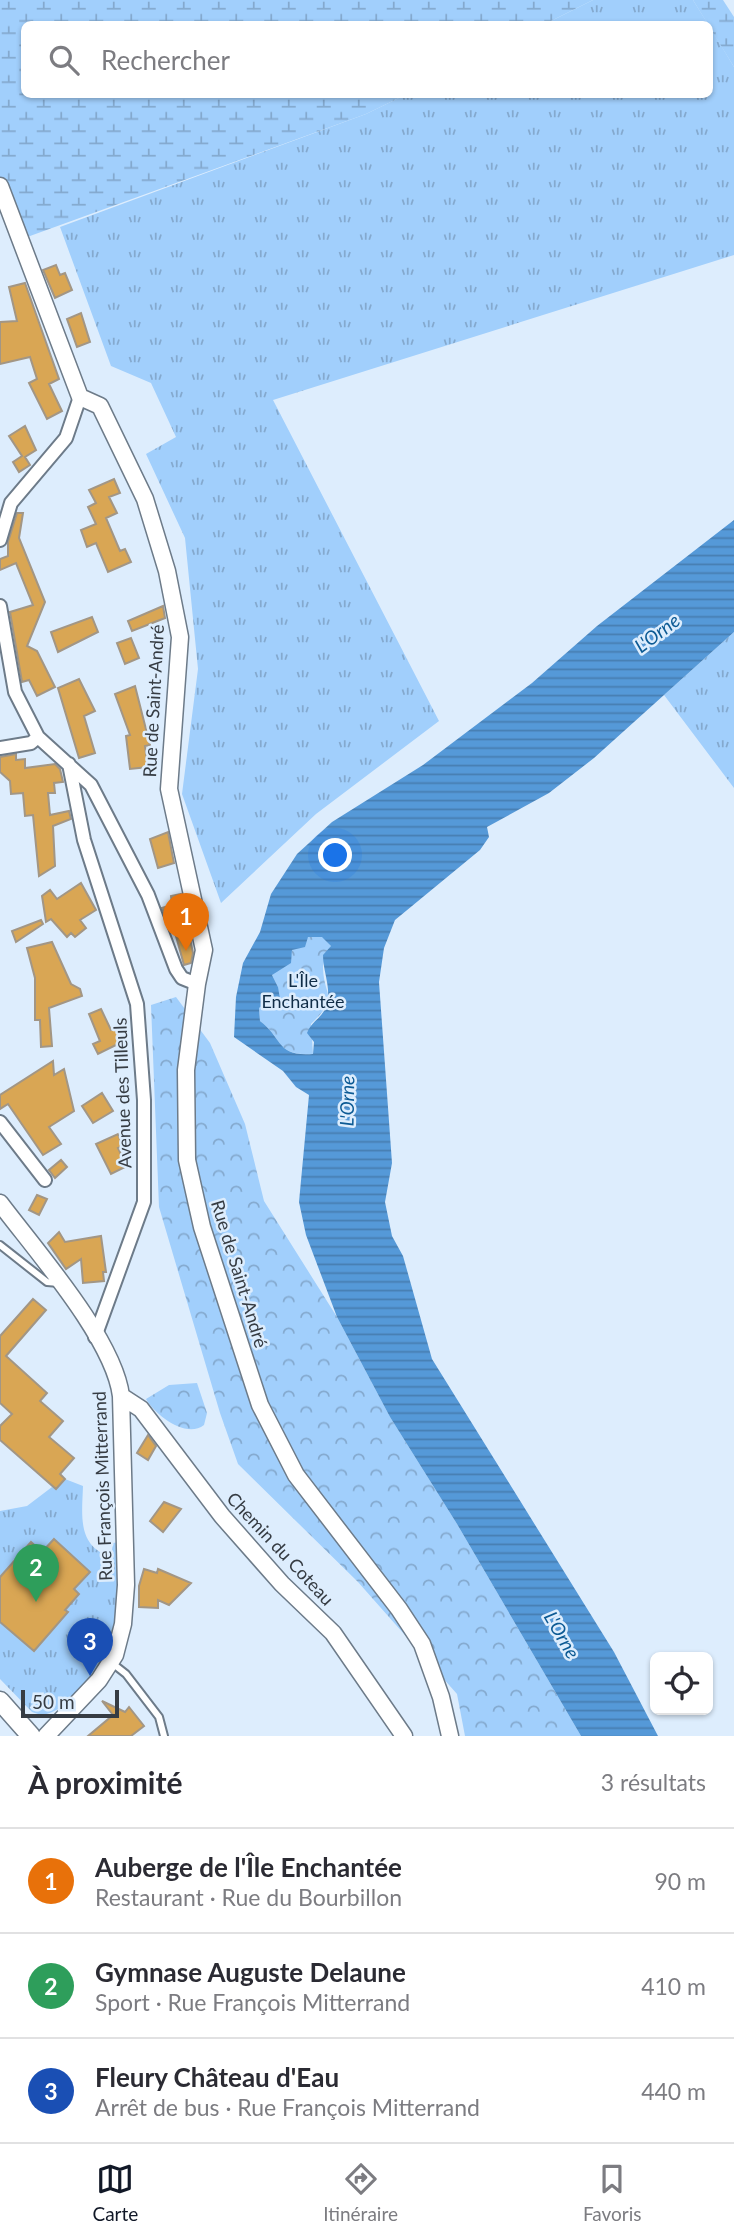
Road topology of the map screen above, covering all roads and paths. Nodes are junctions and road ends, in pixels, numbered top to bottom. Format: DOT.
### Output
graph roads {
  1 [pos="0,186"];
  2 [pos="5,216"];
  3 [pos="80,397"];
  4 [pos="0,540"];
  5 [pos="0,606"];
  6 [pos="38,737"];
  7 [pos="0,748"];
  8 [pos="69,764"];
  9 [pos="197,984"];
  10 [pos="0,1122"];
  11 [pos="45,1180"];
  12 [pos="2,1212"];
  13 [pos="0,1245"];
  14 [pos="60,1283"];
  15 [pos="95,1337"];
  16 [pos="121,1396"];
  17 [pos="110,1662"];
  18 [pos="0,1701"];
  19 [pos="32,1736"];
  20 [pos="46,1736"];
  21 [pos="164,1736"];
  22 [pos="404,1736"];
  23 [pos="450,1736"];
  1 -- 2 [label="street, Rue de Saint-André"];
  2 -- 3 [label="street, Rue de Saint-André"];
  3 -- 4 [label="street"];
  3 -- 9 [label="street, Rue de Saint-André"];
  5 -- 6 [label="street"];
  6 -- 7 [label="street"];
  6 -- 8 [label="street"];
  8 -- 9 [label="street"];
  8 -- 15 [label="street, Avenue des Tilleuls"];
  9 -- 23 [label="street, Rue de Saint-André"];
  10 -- 11 [label="street"];
  12 -- 14 [label="street, Rue François Mitterrand"];
  13 -- 14 [label="lane"];
  14 -- 15 [label="street, Rue François Mitterrand"];
  15 -- 16 [label="street, Rue François Mitterrand"];
  16 -- 17 [label="street, Rue François Mitterrand"];
  16 -- 22 [label="street, Chemin du Coteau"];
  17 -- 20 [label="street, Rue François Mitterrand"];
  17 -- 21 [label="lane"];
  18 -- 19 [label="main road"];
}
